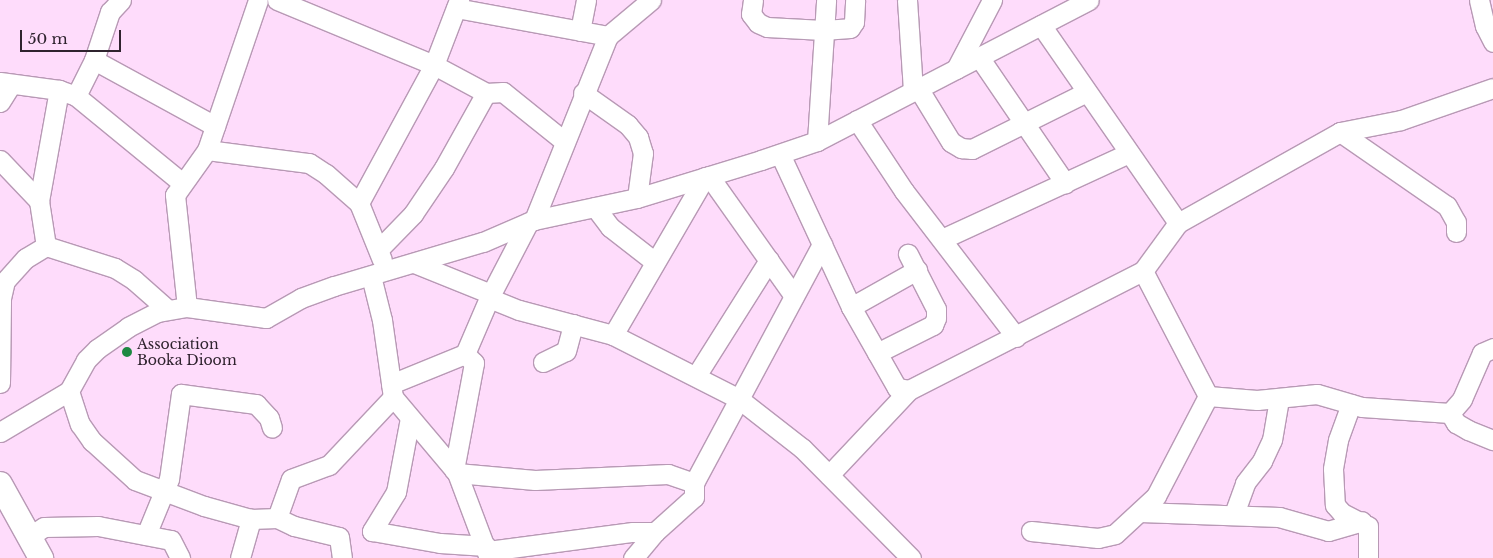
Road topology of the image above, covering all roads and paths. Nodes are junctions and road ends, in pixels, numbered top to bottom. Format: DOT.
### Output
graph roads {
  1 [pos="121,0"];
  2 [pos="258,0"];
  3 [pos="277,0"];
  4 [pos="586,0"];
  5 [pos="651,0"];
  6 [pos="753,0"];
  7 [pos="826,0"];
  8 [pos="855,0"];
  9 [pos="907,0"];
  10 [pos="992,0"];
  11 [pos="1088,0"];
  12 [pos="1479,0"];
  13 [pos="457,4"];
  14 [pos="1059,6"];
  15 [pos="1041,25"];
  16 [pos="822,30"];
  17 [pos="580,31"];
  18 [pos="608,36"];
  19 [pos="1493,42"];
  20 [pos="979,57"];
  21 [pos="94,60"];
  22 [pos="434,65"];
  23 [pos="956,69"];
  24 [pos="5,84"];
  25 [pos="1493,88"];
  26 [pos="915,90"];
  27 [pos="1088,92"];
  28 [pos="68,93"];
  29 [pos="583,93"];
  30 [pos="486,94"];
  31 [pos="0,102"];
  32 [pos="857,120"];
  33 [pos="1025,125"];
  34 [pos="216,126"];
  35 [pos="1340,132"];
  36 [pos="816,141"];
  37 [pos="564,142"];
  38 [pos="207,150"];
  39 [pos="1130,152"];
  40 [pos="780,154"];
  41 [pos="0,160"];
  42 [pos="707,177"];
  43 [pos="181,182"];
  44 [pos="1065,184"];
  45 [pos="637,198"];
  46 [pos="39,201"];
  47 [pos="359,203"];
  48 [pos="595,207"];
  49 [pos="531,221"];
  50 [pos="1178,223"];
  51 [pos="1456,232"];
  52 [pos="942,239"];
  53 [pos="822,244"];
  54 [pos="46,246"];
  55 [pos="379,249"];
  56 [pos="769,260"];
  57 [pos="414,262"];
  58 [pos="656,262"];
  59 [pos="4,271"];
  60 [pos="1143,271"];
  61 [pos="378,274"];
  62 [pos="490,296"];
  63 [pos="794,296"];
  64 [pos="1,298"];
  65 [pos="851,307"];
  66 [pos="187,308"];
  67 [pos="167,309"];
  68 [pos="573,324"];
  69 [pos="613,335"];
  70 [pos="1016,336"];
  71 [pos="1493,348"];
  72 [pos="465,354"];
  73 [pos="877,354"];
  74 [pos="543,362"];
  75 [pos="696,376"];
  76 [pos="0,383"];
  77 [pos="69,390"];
  78 [pos="909,390"];
  79 [pos="392,391"];
  80 [pos="1208,396"];
  81 [pos="739,399"];
  82 [pos="1279,399"];
  83 [pos="1351,404"];
  84 [pos="1450,413"];
  85 [pos="410,418"];
  86 [pos="272,428"];
  87 [pos="0,432"];
  88 [pos="1493,440"];
  89 [pos="456,472"];
  90 [pos="829,475"];
  91 [pos="694,483"];
  92 [pos="0,484"];
  93 [pos="164,492"];
  94 [pos="1140,512"];
  95 [pos="1234,514"];
  96 [pos="277,518"];
  97 [pos="251,520"];
  98 [pos="1362,521"];
  99 [pos="655,532"];
  100 [pos="1031,532"];
  101 [pos="146,535"];
  102 [pos="29,536"];
  103 [pos="438,550"];
  104 [pos="488,552"];
  105 [pos="243,557"];
  106 [pos="41,558"];
  107 [pos="180,558"];
  108 [pos="342,558"];
  109 [pos="633,558"];
  110 [pos="911,558"];
  111 [pos="1368,558"];
  1 -- 21 [label="street"];
  2 -- 34 [label="street"];
  3 -- 22 [label="street"];
  4 -- 17 [label="street"];
  5 -- 18 [label="street"];
  6 -- 16 [label="street"];
  7 -- 16 [label="street"];
  8 -- 16 [label="street"];
  9 -- 26 [label="street"];
  10 -- 23 [label="street"];
  11 -- 14 [label="street"];
  12 -- 19 [label="street"];
  13 -- 17 [label="street"];
  13 -- 22 [label="street"];
  14 -- 15 [label="street"];
  15 -- 20 [label="street"];
  15 -- 27 [label="street"];
  16 -- 36 [label="street"];
  17 -- 18 [label="street"];
  18 -- 29 [label="street"];
  20 -- 23 [label="street"];
  20 -- 33 [label="street"];
  21 -- 28 [label="street"];
  21 -- 34 [label="street"];
  22 -- 30 [label="street"];
  22 -- 47 [label="street"];
  23 -- 26 [label="street"];
  24 -- 28 [label="street"];
  24 -- 31 [label="street"];
  25 -- 35 [label="street"];
  26 -- 32 [label="street"];
  26 -- 33 [label="street"];
  27 -- 33 [label="street"];
  27 -- 39 [label="street"];
  28 -- 43 [label="street"];
  28 -- 46 [label="street"];
  29 -- 37 [label="street"];
  29 -- 45 [label="street"];
  30 -- 37 [label="street"];
  30 -- 55 [label="street"];
  32 -- 36 [label="street"];
  32 -- 52 [label="street"];
  33 -- 44 [label="street"];
  34 -- 38 [label="street"];
  35 -- 50 [label="street"];
  35 -- 51 [label="street"];
  36 -- 40 [label="street"];
  37 -- 49 [label="street"];
  38 -- 43 [label="street"];
  38 -- 47 [label="street"];
  39 -- 44 [label="street"];
  39 -- 50 [label="street"];
  40 -- 42 [label="street"];
  40 -- 53 [label="street"];
  41 -- 46 [label="street"];
  42 -- 45 [label="street"];
  42 -- 56 [label="street"];
  42 -- 58 [label="street"];
  43 -- 66 [label="street"];
  44 -- 52 [label="street"];
  45 -- 48 [label="street"];
  46 -- 54 [label="street"];
  47 -- 55 [label="street"];
  48 -- 49 [label="street"];
  48 -- 58 [label="street"];
  49 -- 57 [label="street"];
  49 -- 62 [label="street"];
  50 -- 60 [label="street"];
  52 -- 70 [label="street"];
  53 -- 63 [label="street"];
  53 -- 65 [label="street"];
  54 -- 59 [label="street"];
  54 -- 67 [label="street"];
  55 -- 61 [label="street"];
  56 -- 63 [label="street"];
  56 -- 75 [label="street"];
  57 -- 61 [label="street"];
  57 -- 62 [label="street"];
  58 -- 69 [label="street"];
  59 -- 64 [label="street"];
  60 -- 70 [label="street"];
  60 -- 80 [label="street"];
  61 -- 66 [label="street"];
  61 -- 79 [label="street"];
  62 -- 68 [label="street"];
  62 -- 72 [label="street"];
  63 -- 81 [label="street"];
  64 -- 76 [label="street"];
  65 -- 73 [label="street"];
  65 -- 73 [label="street"];
  66 -- 67 [label="street"];
  67 -- 77 [label="street"];
  68 -- 69 [label="street"];
  68 -- 74 [label="street"];
  69 -- 75 [label="street"];
  70 -- 78 [label="street"];
  71 -- 84 [label="street"];
  72 -- 79 [label="street"];
  72 -- 89 [label="street"];
  73 -- 78 [label="street"];
  75 -- 81 [label="street"];
  77 -- 87 [label="street"];
  77 -- 93 [label="street"];
  78 -- 90 [label="street"];
  79 -- 85 [label="street"];
  79 -- 96 [label="street"];
  80 -- 82 [label="street"];
  80 -- 94 [label="street"];
  81 -- 90 [label="street"];
  81 -- 91 [label="street"];
  82 -- 83 [label="street"];
  82 -- 95 [label="street"];
  83 -- 84 [label="street"];
  83 -- 98 [label="street"];
  84 -- 88 [label="street"];
  85 -- 89 [label="street"];
  85 -- 103 [label="street"];
  86 -- 93 [label="street"];
  89 -- 91 [label="street"];
  89 -- 104 [label="street"];
  90 -- 110 [label="street"];
  91 -- 99 [label="street"];
  92 -- 102 [label="main road"];
  93 -- 97 [label="street"];
  93 -- 101 [label="street"];
  94 -- 95 [label="street"];
  94 -- 100 [label="street"];
  95 -- 98 [label="street"];
  96 -- 97 [label="street"];
  96 -- 108 [label="street"];
  97 -- 105 [label="street"];
  98 -- 111 [label="street"];
  99 -- 104 [label="street"];
  99 -- 109 [label="street"];
  101 -- 102 [label="street"];
  101 -- 107 [label="street"];
  102 -- 106 [label="main road"];
  103 -- 104 [label="street"];
}
